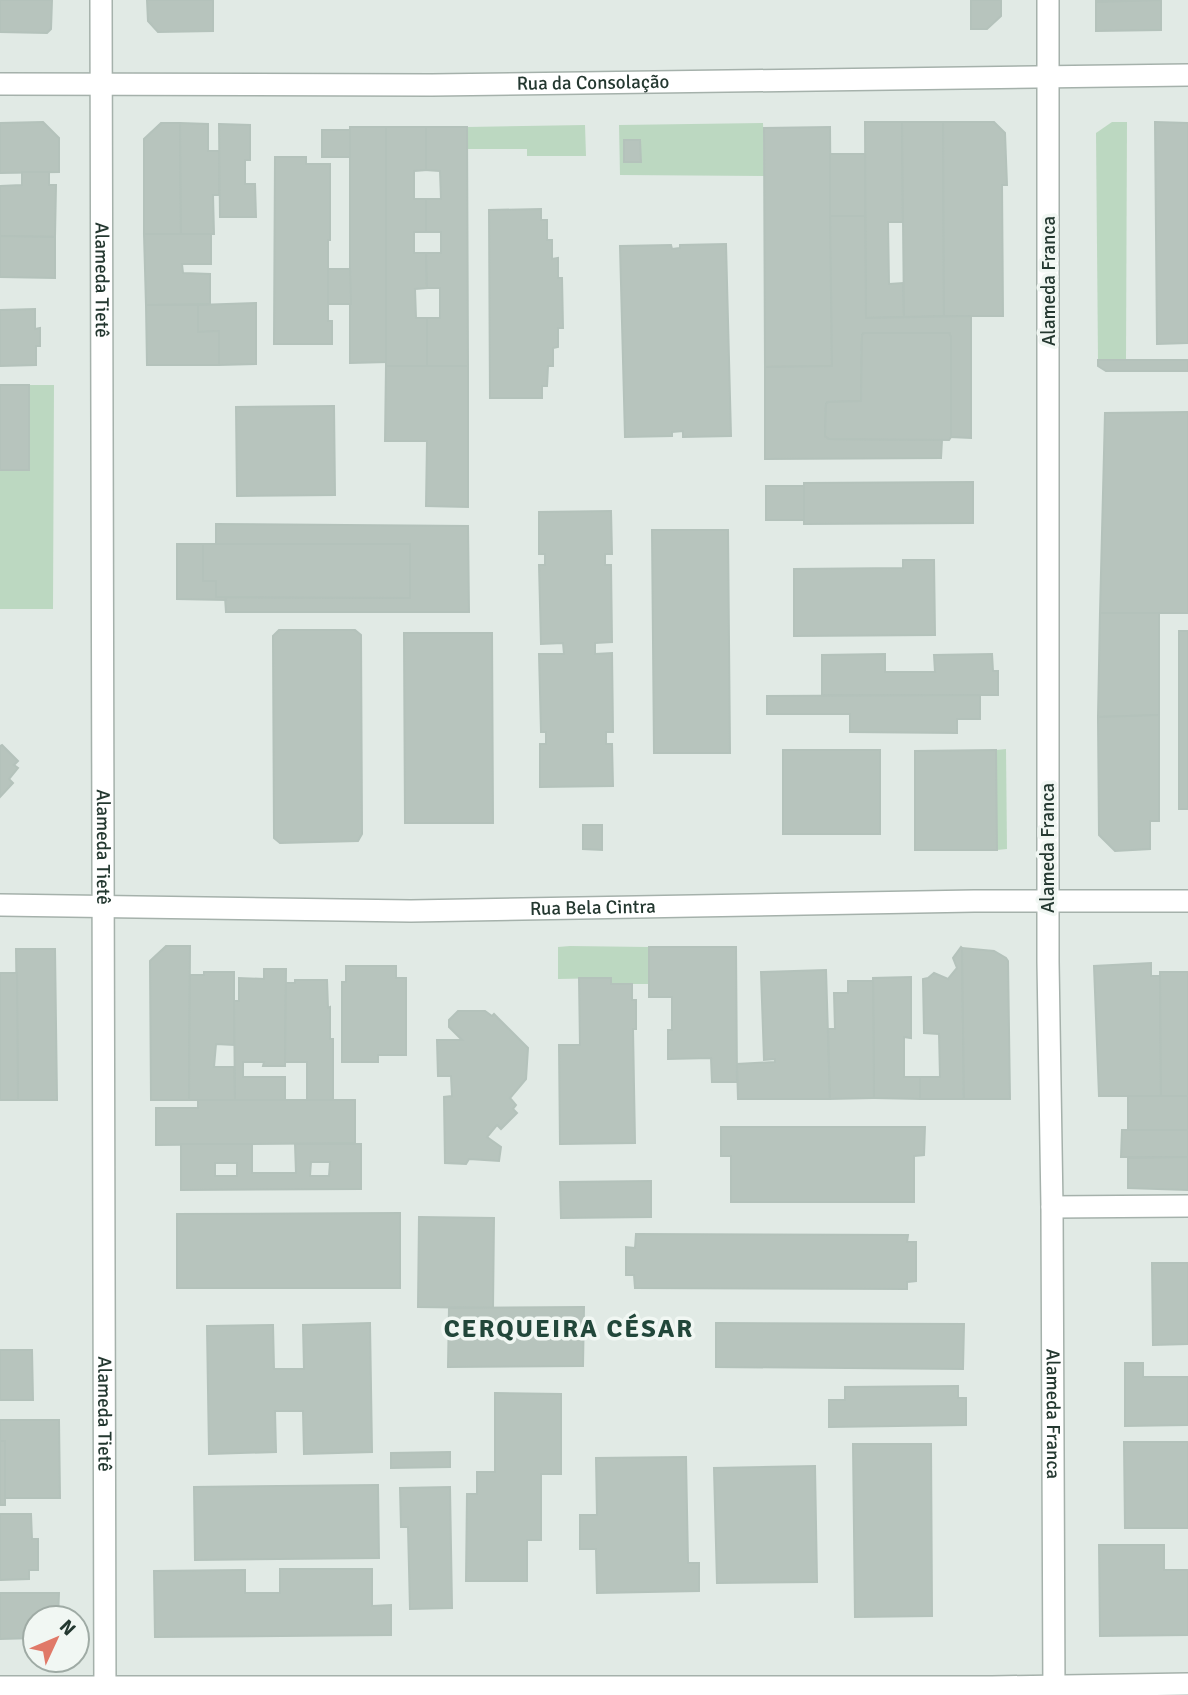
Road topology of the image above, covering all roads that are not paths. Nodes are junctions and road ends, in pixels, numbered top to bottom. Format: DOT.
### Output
graph roads {
  1 [pos="101,0"];
  2 [pos="1048,0"];
  3 [pos="1188,75"];
  4 [pos="1048,78"];
  5 [pos="0,83"];
  6 [pos="102,83"];
  7 [pos="1048,901"];
  8 [pos="1188,901"];
  9 [pos="0,905"];
  10 [pos="104,906"];
  11 [pos="1188,1206"];
  12 [pos="1052,1207"];
  13 [pos="1188,1684"];
  14 [pos="0,1687"];
  15 [pos="1054,1690"];
  16 [pos="105,1691"];
  1 -- 6 [label="street, Alameda Tietê"];
  2 -- 4 [label="street, Alameda Franca"];
  3 -- 4 [label="street, Rua da Consolação"];
  4 -- 6 [label="street, Rua da Consolação"];
  4 -- 7 [label="street, Alameda Franca"];
  5 -- 6 [label="street, Rua da Consolação"];
  6 -- 10 [label="street, Alameda Tietê"];
  7 -- 8 [label="street, Rua Bela Cintra"];
  7 -- 10 [label="street, Rua Bela Cintra"];
  7 -- 12 [label="street, Alameda Franca"];
  9 -- 10 [label="street, Rua Bela Cintra"];
  10 -- 16 [label="street, Alameda Tietê"];
  11 -- 12 [label="street"];
  12 -- 15 [label="street, Alameda Franca"];
  13 -- 15 [label="street"];
  14 -- 16 [label="street"];
  15 -- 16 [label="street"];
}
